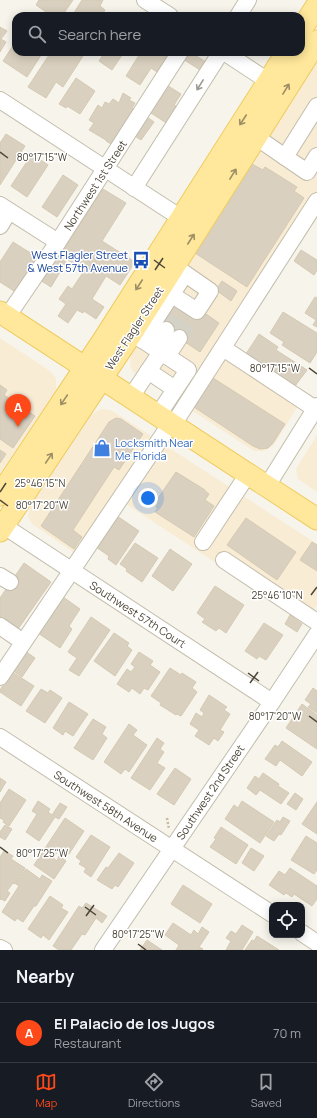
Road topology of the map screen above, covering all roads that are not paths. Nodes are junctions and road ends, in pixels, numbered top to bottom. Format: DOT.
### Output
graph roads {
  1 [pos="145,0"];
  2 [pos="248,0"];
  3 [pos="317,5"];
  4 [pos="164,12"];
  5 [pos="240,12"];
  6 [pos="305,24"];
  7 [pos="317,41"];
  8 [pos="177,56"];
  9 [pos="218,56"];
  10 [pos="230,56"];
  11 [pos="284,56"];
  12 [pos="268,82"];
  13 [pos="0,100"];
  14 [pos="317,106"];
  15 [pos="261,130"];
  16 [pos="317,156"];
  17 [pos="285,157"];
  18 [pos="105,169"];
  19 [pos="134,188"];
  20 [pos="317,201"];
  21 [pos="5,208"];
  22 [pos="181,218"];
  23 [pos="0,226"];
  24 [pos="58,242"];
  25 [pos="179,270"];
  26 [pos="181,303"];
  27 [pos="4,315"];
  28 [pos="173,334"];
  29 [pos="151,346"];
  30 [pos="223,348"];
  31 [pos="148,372"];
  32 [pos="94,373"];
  33 [pos="175,389"];
  34 [pos="131,397"];
  35 [pos="316,408"];
  36 [pos="167,421"];
  37 [pos="248,474"];
  38 [pos="267,486"];
  39 [pos="0,495"];
  40 [pos="317,519"];
  41 [pos="2,528"];
  42 [pos="203,542"];
  43 [pos="224,560"];
  44 [pos="71,570"];
  45 [pos="317,622"];
  46 [pos="0,626"];
  47 [pos="317,634"];
  48 [pos="23,642"];
  49 [pos="0,677"];
  50 [pos="272,702"];
  51 [pos="0,737"];
  52 [pos="172,848"];
  53 [pos="269,912"];
  54 [pos="305,935"];
  55 [pos="317,944"];
  56 [pos="0,948"];
  57 [pos="4,950"];
  58 [pos="103,950"];
  59 [pos="314,950"];
  1 -- 4 [label="street"];
  2 -- 5 [label="street"];
  3 -- 6 [label="main road"];
  15 -- 7 [label="main road, West Flagler Street, one-way"];
  8 -- 18 [label="street, Northwest 1st Street"];
  9 -- 19 [label="street, one-way"];
  10 -- 12 [label="street"];
  11 -- 12 [label="main road, West Flagler Street"];
  12 -- 15 [label="main road"];
  12 -- 22 [label="main road, West Flagler Street, one-way"];
  13 -- 18 [label="street"];
  14 -- 17 [label="street"];
  15 -- 17 [label="street"];
  25 -- 15 [label="main road, West Flagler Street, one-way"];
  16 -- 17 [label="street"];
  18 -- 19 [label="street"];
  18 -- 24 [label="street, Northwest 1st Street"];
  19 -- 22 [label="street"];
  20 -- 30 [label="street"];
  21 -- 23 [label="street"];
  21 -- 24 [label="street"];
  22 -- 32 [label="main road, West Flagler Street, one-way"];
  24 -- 27 [label="street, Northwest 1st Street"];
  25 -- 26 [label="main road, West Flagler Street"];
  25 -- 26 [label="street"];
  26 -- 29 [label="main road, West Flagler Street"];
  27 -- 32 [label="main road"];
  28 -- 29 [label="street"];
  29 -- 31 [label="street"];
  29 -- 32 [label="main road, West Flagler Street"];
  29 -- 33 [label="street"];
  30 -- 35 [label="street"];
  30 -- 36 [label="street"];
  31 -- 33 [label="street"];
  31 -- 34 [label="street"];
  32 -- 34 [label="main road"];
  32 -- 39 [label="main road, West Flagler Street, one-way"];
  41 -- 32 [label="main road, West Flagler Street, one-way"];
  33 -- 36 [label="street"];
  34 -- 36 [label="main road"];
  35 -- 38 [label="street"];
  36 -- 37 [label="main road"];
  36 -- 44 [label="street"];
  37 -- 38 [label="main road"];
  37 -- 42 [label="street"];
  38 -- 40 [label="main road"];
  41 -- 44 [label="street, Southwest 57th Court"];
  43 -- 45 [label="street"];
  44 -- 48 [label="street"];
  44 -- 50 [label="street, Southwest 57th Court"];
  46 -- 48 [label="street"];
  47 -- 50 [label="street, Southwest 2nd Street"];
  48 -- 49 [label="street"];
  50 -- 52 [label="street, Southwest 2nd Street"];
  51 -- 52 [label="street, Southwest 58th Avenue"];
  52 -- 53 [label="street, Southwest 58th Avenue"];
  52 -- 58 [label="street, Southwest 2nd Street"];
  54 -- 55 [label="street"];
  55 -- 59 [label="street"];
  56 -- 57 [label="street"];
}
